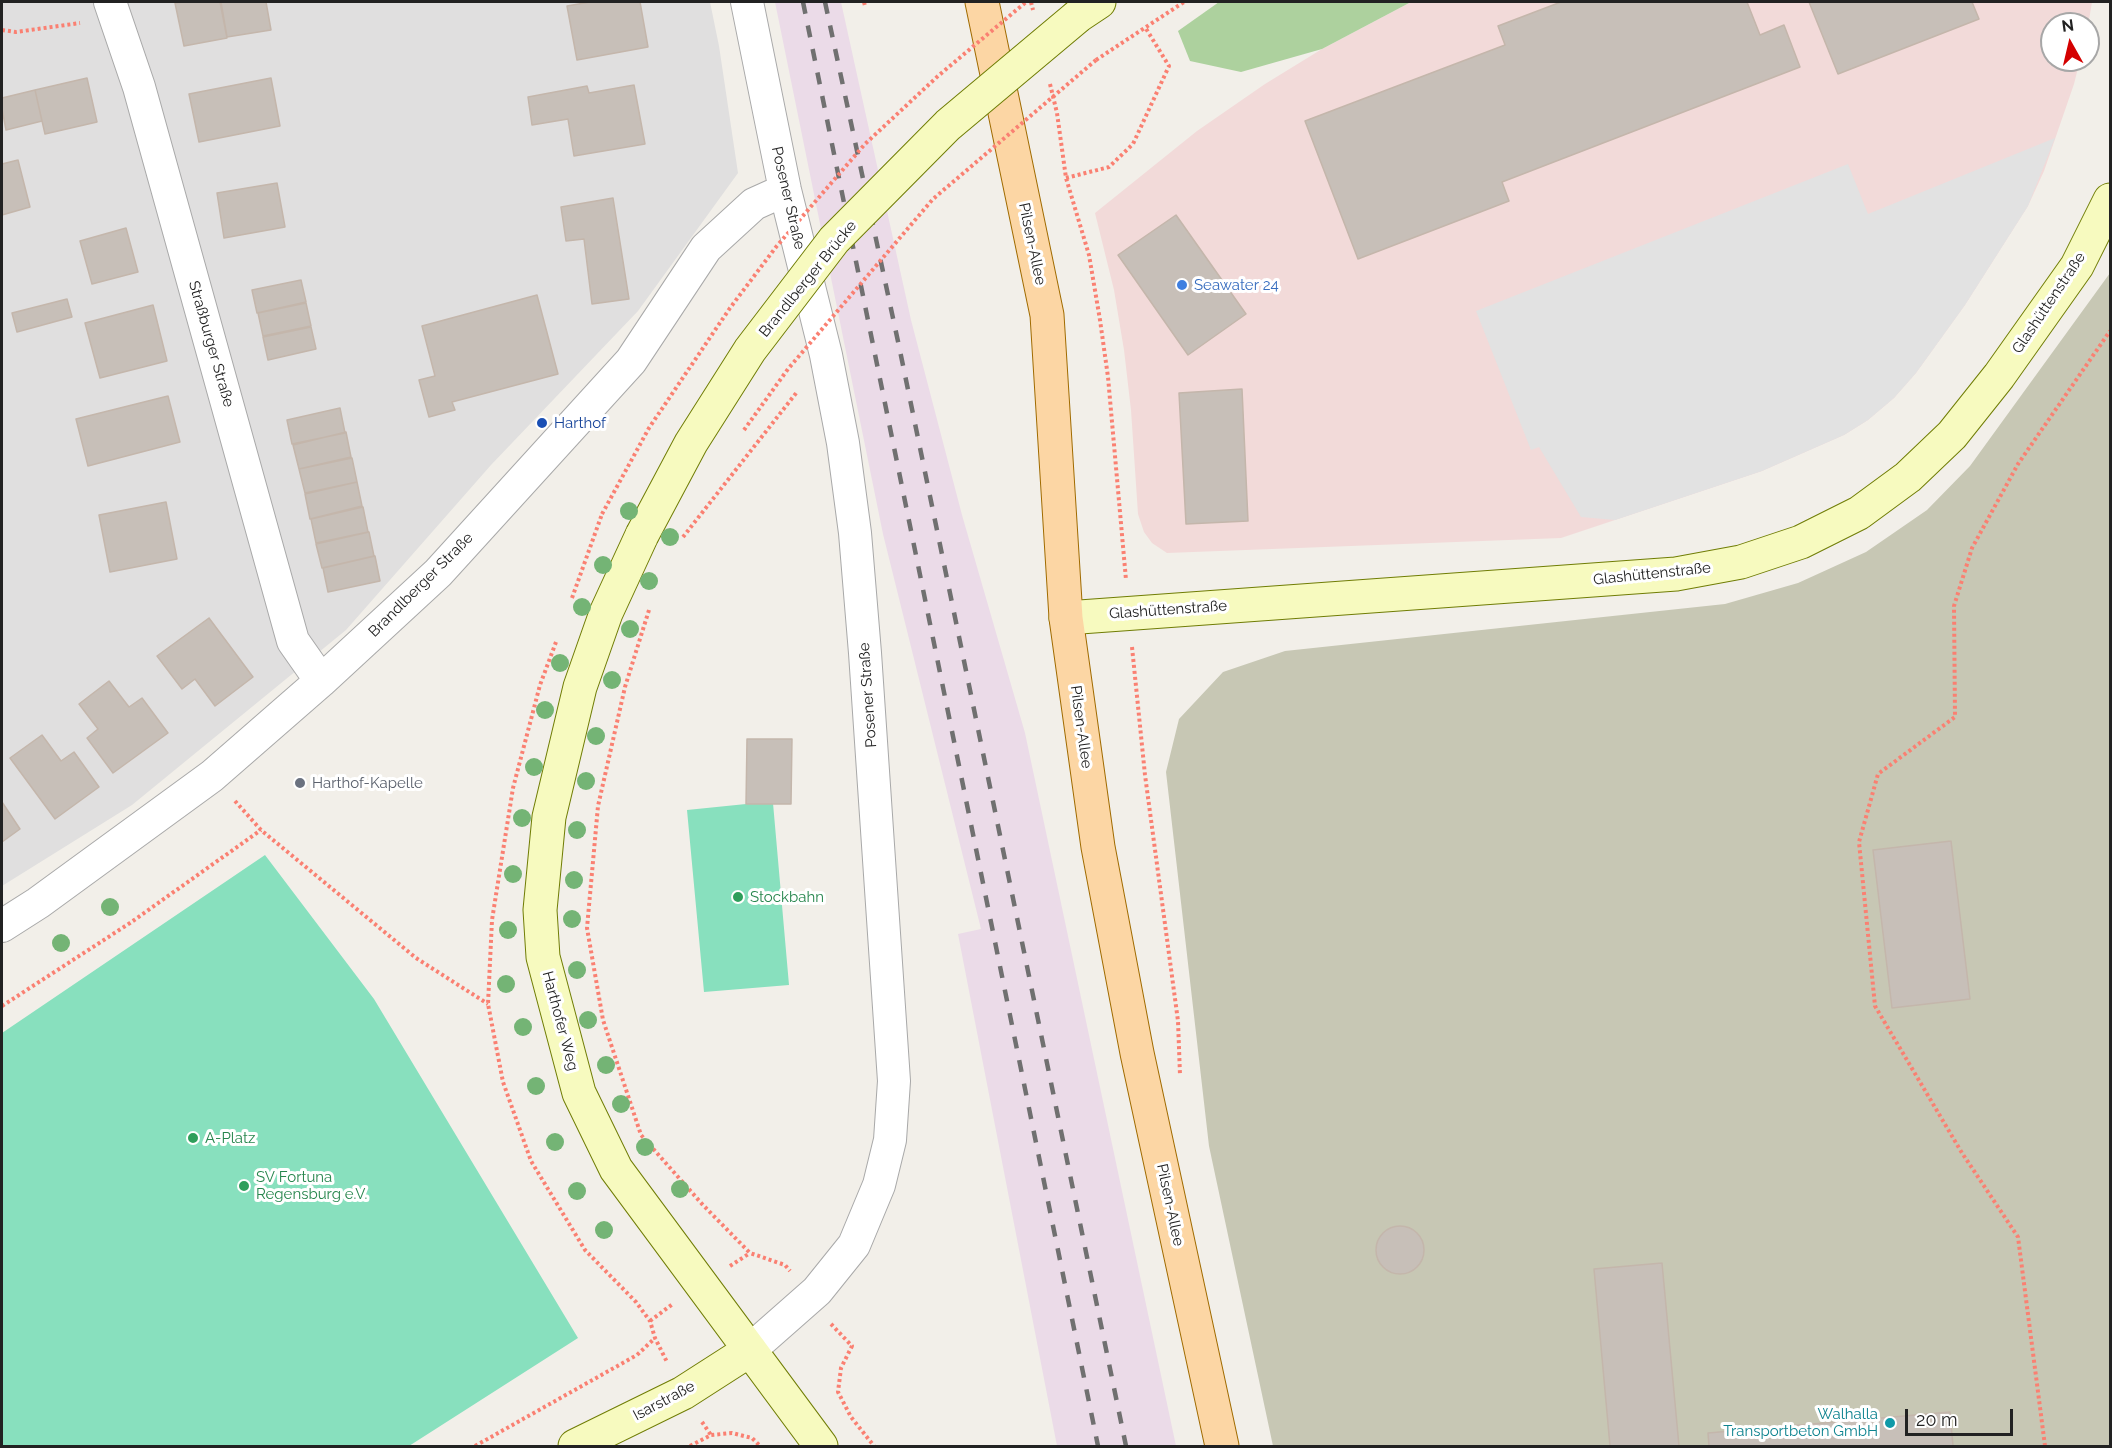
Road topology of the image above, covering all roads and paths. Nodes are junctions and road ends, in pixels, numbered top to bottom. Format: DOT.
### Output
graph roads {
  1 [pos="747,2"];
  2 [pos="982,2"];
  3 [pos="1031,2"];
  4 [pos="1184,2"];
  5 [pos="113,8"];
  6 [pos="1088,9"];
  7 [pos="1033,13"];
  8 [pos="1145,27"];
  9 [pos="2,30"];
  10 [pos="1049,80"];
  11 [pos="1066,178"];
  12 [pos="785,190"];
  13 [pos="2110,200"];
  14 [pos="2110,331"];
  15 [pos="826,355"];
  16 [pos="740,435"];
  17 [pos="642,535"];
  18 [pos="677,545"];
  19 [pos="649,608"];
  20 [pos="1129,612"];
  21 [pos="1066,618"];
  22 [pos="321,681"];
  23 [pos="212,776"];
  24 [pos="261,830"];
  25 [pos="2,926"];
  26 [pos="488,1004"];
  27 [pos="2,1006"];
  28 [pos="1180,1076"];
  29 [pos="808,1299"];
  30 [pos="655,1338"];
  31 [pos="750,1350"];
  32 [pos="475,1446"];
  33 [pos="575,1446"];
  34 [pos="690,1446"];
  35 [pos="760,1446"];
  36 [pos="821,1446"];
  37 [pos="874,1446"];
  38 [pos="1222,1446"];
  39 [pos="2045,1446"];
  1 -- 12 [label="street, Posener Straße"];
  2 -- 21 [label="main road, Pilsen-Allee"];
  3 -- 7 [label="path"];
  4 -- 8 [label="path"];
  5 -- 9 [label="path"];
  5 -- 22 [label="street, Straßburger Straße"];
  6 -- 17 [label="street, Brandlberger Brücke, bridge"];
  8 -- 11 [label="path"];
  8 -- 16 [label="path, bridge"];
  10 -- 11 [label="path"];
  11 -- 20 [label="path"];
  12 -- 15 [label="street, Posener Straße"];
  12 -- 22 [label="street, Brandlberger Straße"];
  13 -- 20 [label="street, Glashüttenstraße"];
  14 -- 39 [label="path"];
  15 -- 18 [label="path"];
  15 -- 29 [label="street, Posener Straße"];
  17 -- 31 [label="street, Harthofer Weg"];
  19 -- 29 [label="path"];
  20 -- 21 [label="street, Glashüttenstraße"];
  20 -- 28 [label="path"];
  21 -- 38 [label="main road, Pilsen-Allee"];
  22 -- 23 [label="street, Brandlberger Straße"];
  23 -- 24 [label="path"];
  23 -- 25 [label="street, Brandlberger Straße"];
  24 -- 26 [label="path"];
  24 -- 27 [label="path"];
  29 -- 31 [label="street, Posener Straße"];
  29 -- 37 [label="path"];
  30 -- 32 [label="path"];
  31 -- 33 [label="street, Isarstraße"];
  31 -- 36 [label="street, Harthofer Weg"];
  34 -- 35 [label="path"];
}
